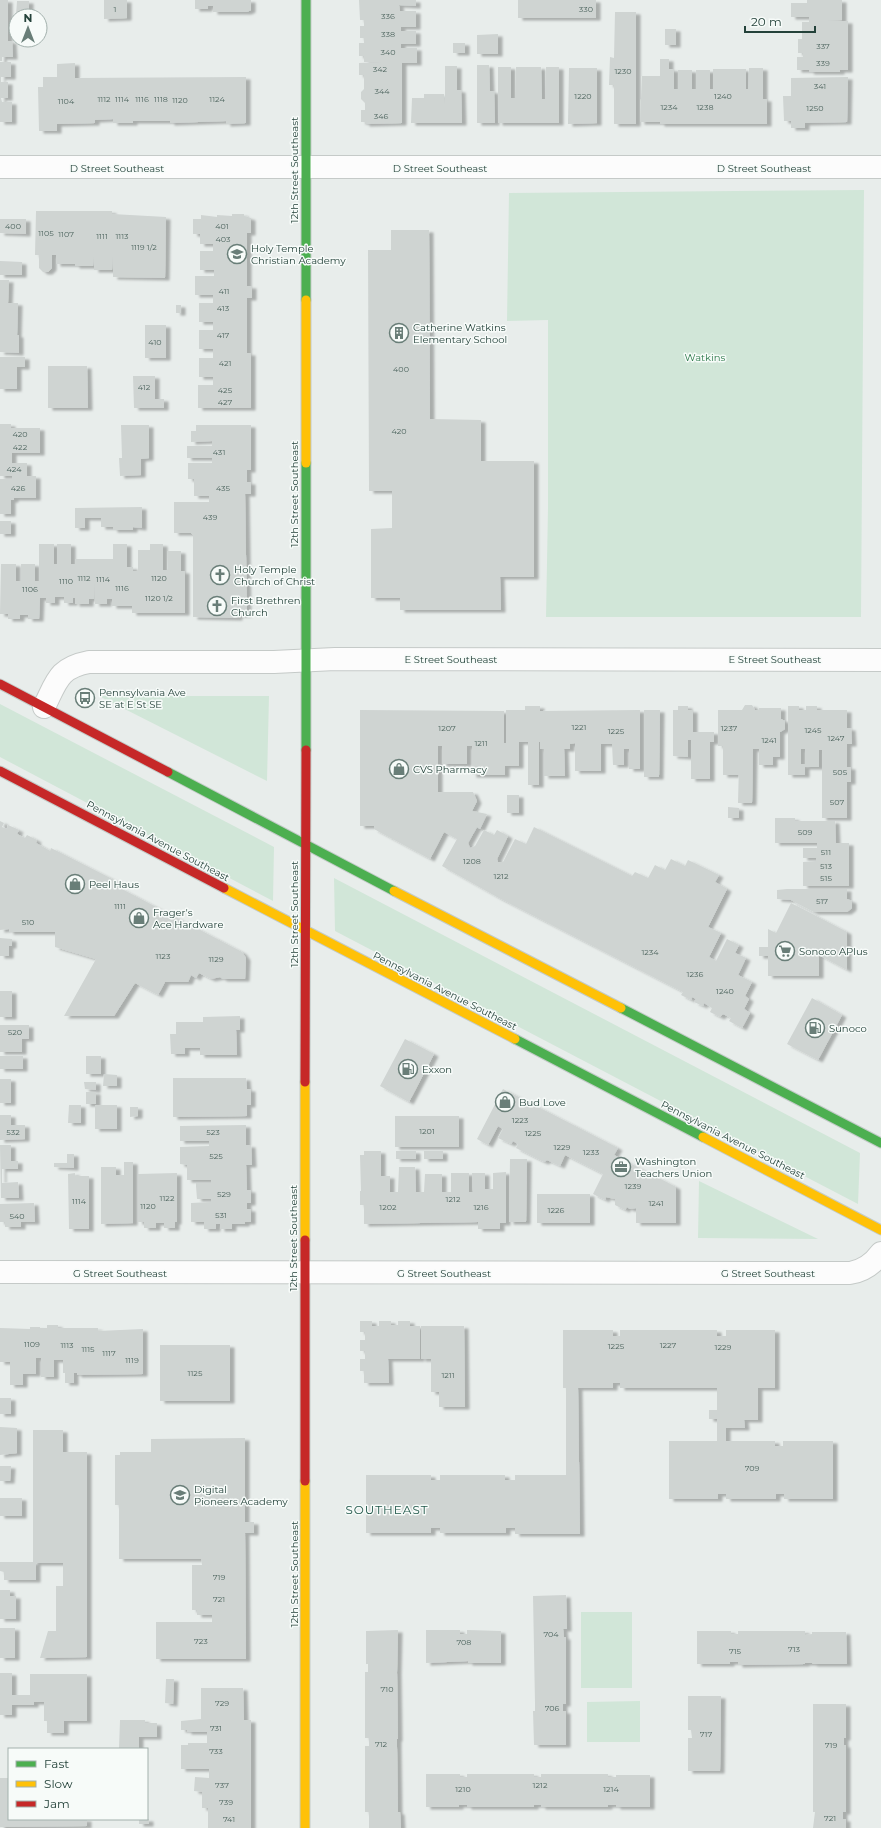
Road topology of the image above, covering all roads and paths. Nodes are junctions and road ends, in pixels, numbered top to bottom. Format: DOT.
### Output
graph roads {
  1 [pos="306,0"];
  2 [pos="0,167"];
  3 [pos="881,167"];
  4 [pos="305,168"];
  5 [pos="304,660"];
  6 [pos="881,660"];
  7 [pos="0,684"];
  8 [pos="44,707"];
  9 [pos="0,771"];
  10 [pos="305,844"];
  11 [pos="305,931"];
  12 [pos="881,1143"];
  13 [pos="881,1230"];
  14 [pos="881,1253"];
  15 [pos="0,1272"];
  16 [pos="304,1273"];
  17 [pos="305,1828"];
  1 -- 4 [label="main road, 12th Street Southeast"];
  2 -- 4 [label="street, D Street Southeast"];
  3 -- 4 [label="street, D Street Southeast"];
  4 -- 5 [label="main road, 12th Street Southeast"];
  5 -- 6 [label="street, E Street Southeast"];
  5 -- 8 [label="street, E Street Southeast"];
  5 -- 10 [label="main road, 12th Street Southeast"];
  7 -- 8 [label="main road"];
  8 -- 10 [label="main road"];
  9 -- 11 [label="main road, Pennsylvania Avenue Southeast"];
  10 -- 11 [label="main road, 12th Street Southeast"];
  10 -- 12 [label="main road"];
  11 -- 13 [label="main road, Pennsylvania Avenue Southeast"];
  11 -- 16 [label="main road, 12th Street Southeast"];
  14 -- 16 [label="street, G Street Southeast"];
  15 -- 16 [label="street, G Street Southeast"];
  16 -- 17 [label="main road, 12th Street Southeast"];
}
